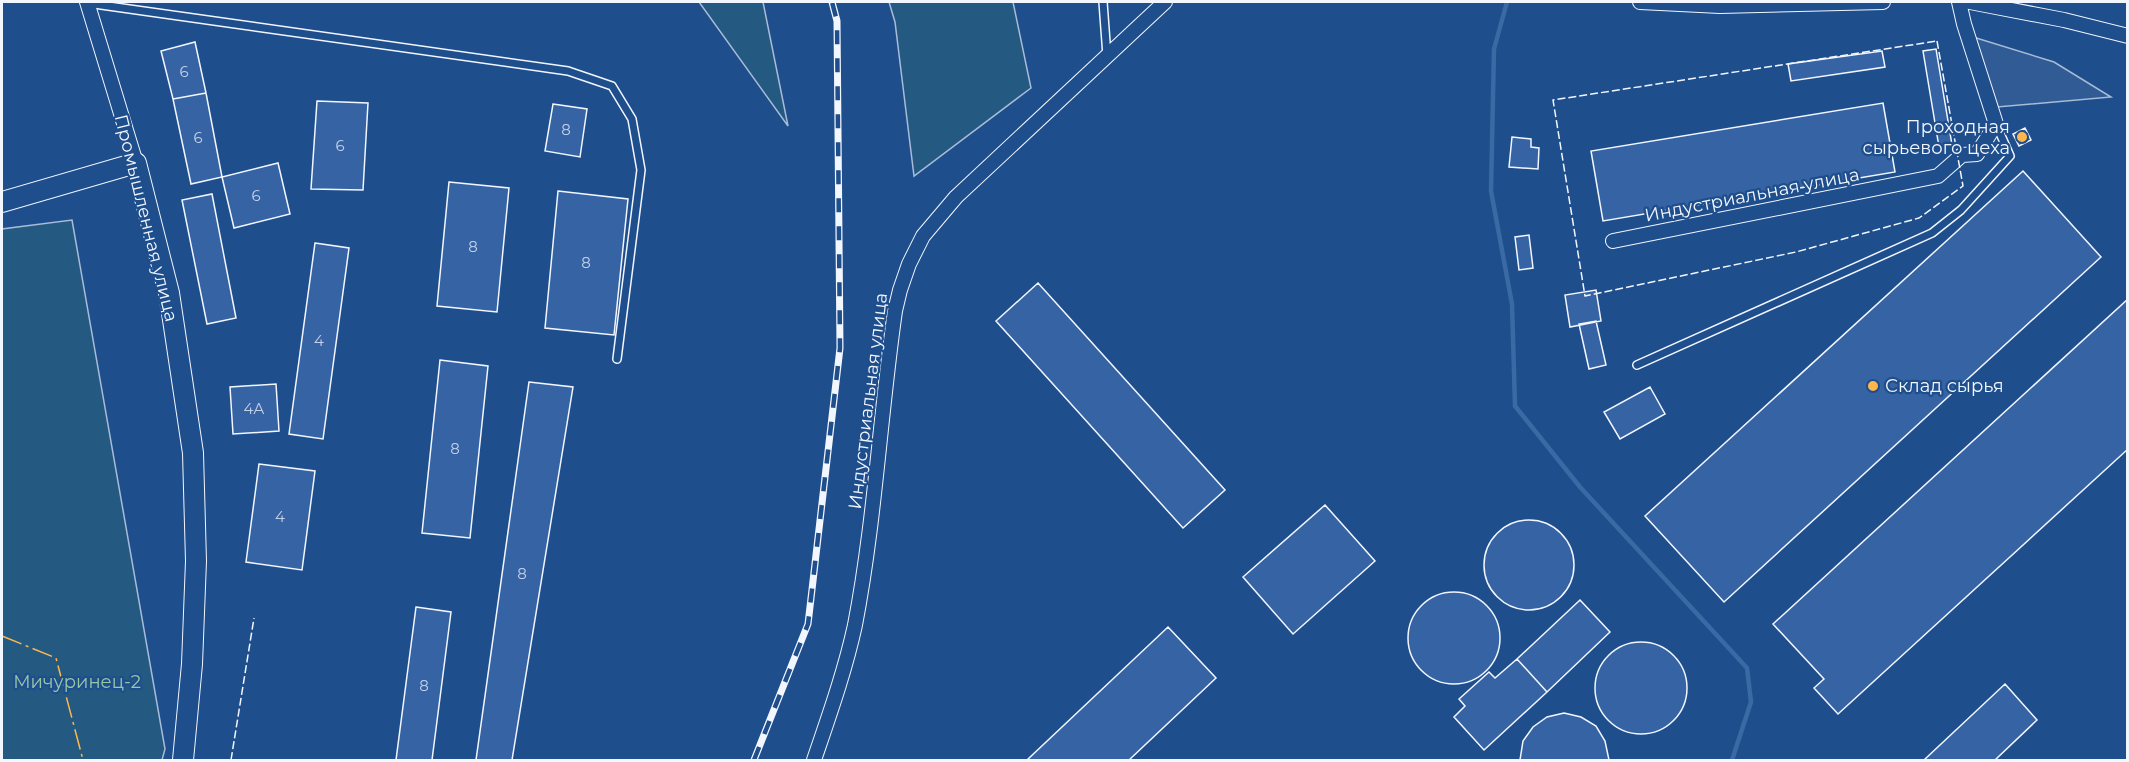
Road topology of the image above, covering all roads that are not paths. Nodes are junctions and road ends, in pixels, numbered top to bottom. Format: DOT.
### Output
graph roads {
  1 [pos="87,2"];
  2 [pos="1103,2"];
  3 [pos="1165,2"];
  4 [pos="1640,2"];
  5 [pos="1883,2"];
  6 [pos="1959,2"];
  7 [pos="1970,2"];
  8 [pos="2127,36"];
  9 [pos="1107,56"];
  10 [pos="1996,124"];
  11 [pos="136,163"];
  12 [pos="2,202"];
  13 [pos="1613,241"];
  14 [pos="617,360"];
  15 [pos="1637,365"];
  16 [pos="183,760"];
  17 [pos="814,760"];
  1 -- 11 [label="street, Промышленная улица"];
  1 -- 14 [label="lane"];
  2 -- 9 [label="lane"];
  3 -- 9 [label="street, Индустриальная улица"];
  4 -- 5 [label="street"];
  6 -- 10 [label="street"];
  7 -- 8 [label="street"];
  9 -- 17 [label="street, Индустриальная улица"];
  10 -- 13 [label="street, Индустриальная улица"];
  10 -- 15 [label="lane"];
  11 -- 12 [label="main road"];
  11 -- 16 [label="main road, Промышленная улица"];
}
